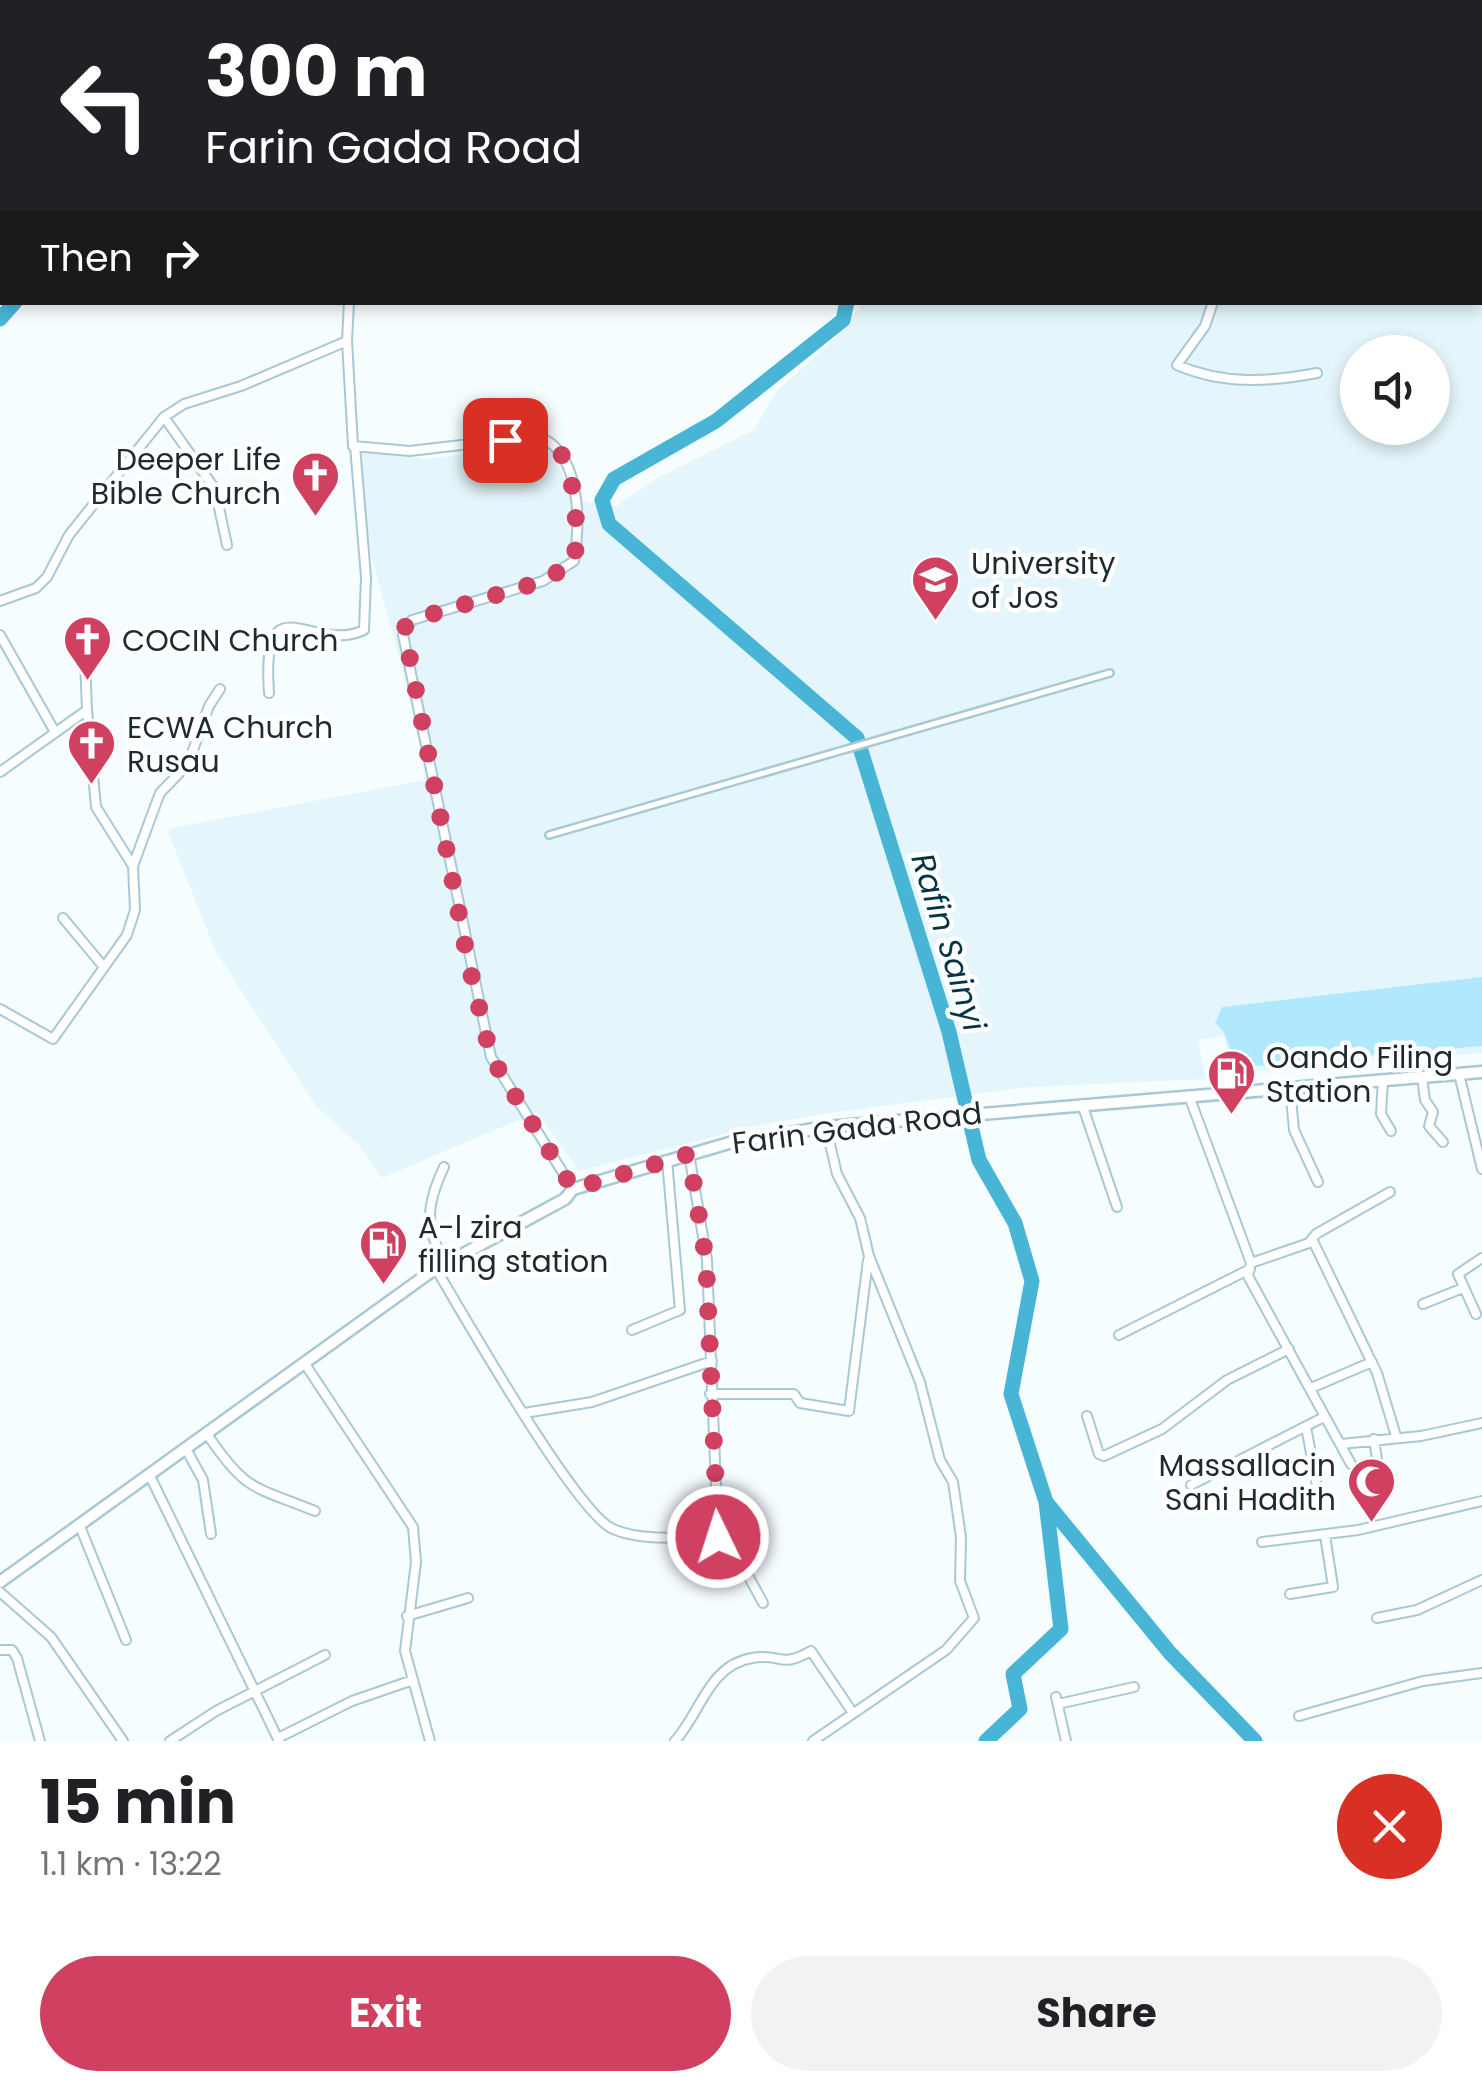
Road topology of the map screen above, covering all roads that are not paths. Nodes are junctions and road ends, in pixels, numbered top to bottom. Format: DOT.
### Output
graph roads {
  1 [pos="349,305"];
  2 [pos="1213,305"];
  3 [pos="347,341"];
  4 [pos="1317,373"];
  5 [pos="164,417"];
  6 [pos="355,446"];
  7 [pos="227,546"];
  8 [pos="0,601"];
  9 [pos="0,635"];
  10 [pos="85,659"];
  11 [pos="1110,673"];
  12 [pos="220,689"];
  13 [pos="269,693"];
  14 [pos="88,710"];
  15 [pos="55,732"];
  16 [pos="0,772"];
  17 [pos="549,835"];
  18 [pos="132,866"];
  19 [pos="63,918"];
  20 [pos="103,966"];
  21 [pos="0,1009"];
  22 [pos="1482,1072"];
  23 [pos="1459,1074"];
  24 [pos="1422,1076"];
  25 [pos="1383,1080"];
  26 [pos="1290,1088"];
  27 [pos="1188,1096"];
  28 [pos="1082,1104"];
  29 [pos="826,1127"];
  30 [pos="1391,1131"];
  31 [pos="1443,1142"];
  32 [pos="689,1154"];
  33 [pos="667,1160"];
  34 [pos="444,1167"];
  35 [pos="1482,1170"];
  36 [pos="1318,1182"];
  37 [pos="573,1189"];
  38 [pos="1390,1192"];
  39 [pos="1117,1208"];
  40 [pos="1312,1240"];
  41 [pos="869,1256"];
  42 [pos="1482,1258"];
  43 [pos="441,1266"];
  44 [pos="1251,1266"];
  45 [pos="1463,1288"];
  46 [pos="1423,1304"];
  47 [pos="1476,1314"];
  48 [pos="632,1330"];
  49 [pos="1119,1336"];
  50 [pos="1289,1349"];
  51 [pos="712,1361"];
  52 [pos="1372,1362"];
  53 [pos="305,1364"];
  54 [pos="1311,1388"];
  55 [pos="710,1394"];
  56 [pos="524,1412"];
  57 [pos="1087,1416"];
  58 [pos="1324,1417"];
  59 [pos="1482,1424"];
  60 [pos="1306,1427"];
  61 [pos="207,1434"];
  62 [pos="1396,1436"];
  63 [pos="1374,1439"];
  64 [pos="1341,1444"];
  65 [pos="186,1449"];
  66 [pos="1351,1464"];
  67 [pos="149,1474"];
  68 [pos="1380,1480"];
  69 [pos="1192,1485"];
  70 [pos="1318,1491"];
  71 [pos="1482,1501"];
  72 [pos="315,1511"];
  73 [pos="78,1524"];
  74 [pos="211,1534"];
  75 [pos="1325,1535"];
  76 [pos="718,1537"];
  77 [pos="1262,1542"];
  78 [pos="1482,1580"];
  79 [pos="0,1582"];
  80 [pos="0,1592"];
  81 [pos="1290,1594"];
  82 [pos="468,1598"];
  83 [pos="763,1603"];
  84 [pos="408,1616"];
  85 [pos="1377,1618"];
  86 [pos="126,1640"];
  87 [pos="0,1650"];
  88 [pos="325,1656"];
  89 [pos="1482,1673"];
  90 [pos="410,1681"];
  91 [pos="1134,1687"];
  92 [pos="255,1689"];
  93 [pos="853,1713"];
  94 [pos="1299,1716"];
  95 [pos="279,1739"];
  96 [pos="815,1740"];
  97 [pos="40,1741"];
  98 [pos="123,1741"];
  99 [pos="170,1741"];
  100 [pos="430,1741"];
  101 [pos="675,1741"];
  102 [pos="1066,1741"];
  1 -- 3 [label="street"];
  2 -- 4 [label="street"];
  3 -- 5 [label="street"];
  3 -- 6 [label="street"];
  5 -- 7 [label="street"];
  5 -- 8 [label="street"];
  6 -- 13 [label="street"];
  6 -- 37 [label="street"];
  9 -- 15 [label="street"];
  10 -- 14 [label="street"];
  11 -- 17 [label="street"];
  12 -- 18 [label="street"];
  14 -- 15 [label="street"];
  14 -- 18 [label="street"];
  15 -- 16 [label="street"];
  18 -- 20 [label="street"];
  19 -- 20 [label="street"];
  20 -- 21 [label="street"];
  22 -- 23 [label="main road, Farin Gada Road"];
  23 -- 24 [label="main road, Farin Gada Road"];
  23 -- 35 [label="street"];
  24 -- 25 [label="main road, Farin Gada Road"];
  24 -- 31 [label="street"];
  25 -- 26 [label="main road, Farin Gada Road"];
  25 -- 30 [label="street"];
  26 -- 27 [label="main road, Farin Gada Road"];
  26 -- 36 [label="street"];
  27 -- 28 [label="main road, Farin Gada Road"];
  27 -- 44 [label="street"];
  28 -- 29 [label="main road, Farin Gada Road"];
  28 -- 39 [label="street"];
  29 -- 32 [label="main road, Farin Gada Road"];
  29 -- 41 [label="street"];
  32 -- 33 [label="main road, Farin Gada Road"];
  32 -- 51 [label="street"];
  33 -- 37 [label="main road, Farin Gada Road"];
  33 -- 48 [label="street"];
  34 -- 43 [label="street"];
  37 -- 43 [label="main road, Farin Gada Road"];
  38 -- 40 [label="street"];
  40 -- 44 [label="street"];
  40 -- 52 [label="street"];
  41 -- 55 [label="street"];
  41 -- 93 [label="street"];
  42 -- 45 [label="street"];
  43 -- 53 [label="main road, Farin Gada Road"];
  43 -- 56 [label="street"];
  44 -- 49 [label="street"];
  44 -- 50 [label="street"];
  45 -- 46 [label="street"];
  45 -- 47 [label="street"];
  50 -- 54 [label="street"];
  50 -- 57 [label="street"];
  51 -- 55 [label="street"];
  51 -- 56 [label="street"];
  52 -- 54 [label="street"];
  52 -- 62 [label="street"];
  53 -- 61 [label="main road, Farin Gada Road"];
  53 -- 84 [label="street"];
  54 -- 58 [label="street"];
  55 -- 76 [label="street"];
  56 -- 76 [label="street"];
  58 -- 60 [label="street"];
  58 -- 64 [label="street"];
  59 -- 62 [label="street"];
  60 -- 69 [label="street"];
  60 -- 70 [label="street"];
  61 -- 65 [label="main road, Farin Gada Road"];
  61 -- 72 [label="street"];
  62 -- 63 [label="street"];
  63 -- 64 [label="street"];
  63 -- 68 [label="street"];
  64 -- 66 [label="street"];
  65 -- 67 [label="main road, Farin Gada Road"];
  65 -- 74 [label="street"];
  67 -- 73 [label="main road, Farin Gada Road"];
  67 -- 92 [label="street"];
  71 -- 75 [label="street"];
  73 -- 79 [label="main road, Farin Gada Road"];
  73 -- 86 [label="street"];
  75 -- 77 [label="street"];
  75 -- 81 [label="street"];
  76 -- 83 [label="street"];
  78 -- 85 [label="street"];
  80 -- 98 [label="street"];
  82 -- 84 [label="street"];
  84 -- 90 [label="street"];
  87 -- 97 [label="street"];
  88 -- 92 [label="street"];
  89 -- 94 [label="street"];
  90 -- 95 [label="street"];
  90 -- 100 [label="street"];
  91 -- 102 [label="street"];
  92 -- 95 [label="street"];
  92 -- 99 [label="street"];
  93 -- 96 [label="street"];
  93 -- 101 [label="street"];
}
